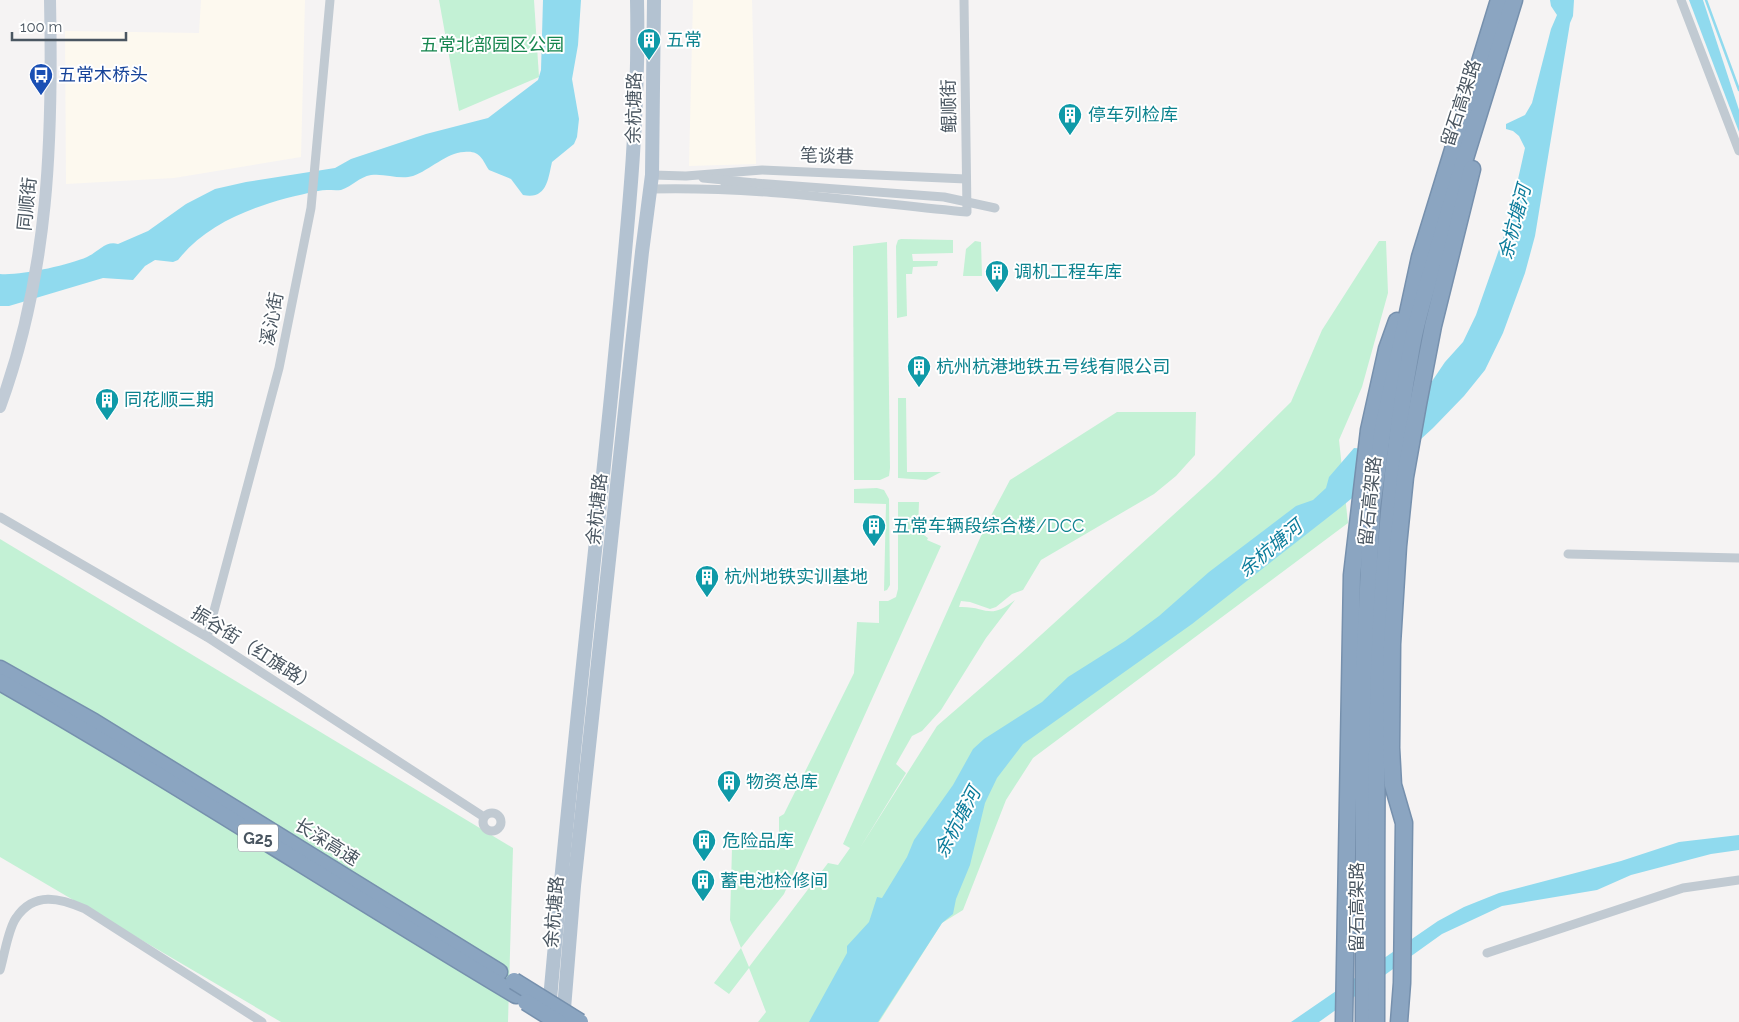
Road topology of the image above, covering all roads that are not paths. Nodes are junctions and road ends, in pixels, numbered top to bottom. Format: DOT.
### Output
graph roads {
  1 [pos="50,0"];
  2 [pos="330,0"];
  3 [pos="637,0"];
  4 [pos="654,0"];
  5 [pos="964,0"];
  6 [pos="1499,0"];
  7 [pos="1514,0"];
  8 [pos="1681,0"];
  9 [pos="1493,71"];
  10 [pos="1739,151"];
  11 [pos="686,176"];
  12 [pos="966,178"];
  13 [pos="651,182"];
  14 [pos="755,183"];
  15 [pos="693,188"];
  16 [pos="995,208"];
  17 [pos="967,212"];
  18 [pos="1420,257"];
  19 [pos="0,407"];
  20 [pos="0,517"];
  21 [pos="1568,554"];
  22 [pos="1739,558"];
  23 [pos="207,637"];
  24 [pos="0,669"];
  25 [pos="0,682"];
  26 [pos="484,817"];
  27 [pos="1739,880"];
  28 [pos="1487,953"];
  29 [pos="0,970"];
  30 [pos="515,988"];
  31 [pos="1345,1020"];
  32 [pos="262,1022"];
  33 [pos="548,1022"];
  34 [pos="558,1022"];
  35 [pos="563,1022"];
  36 [pos="580,1022"];
  37 [pos="1364,1022"];
  38 [pos="1376,1022"];
  39 [pos="1399,1022"];
  1 -- 19 [label="street, 同顺街"];
  2 -- 23 [label="street, 溪沁街"];
  3 -- 33 [label="main road, 余杭塘路"];
  4 -- 13 [label="main road, 余杭塘路"];
  5 -- 12 [label="street, 鲲顺街"];
  6 -- 18 [label="highway, 留石高架路"];
  7 -- 9 [label="highway, 留石高架路"];
  8 -- 10 [label="street"];
  9 -- 38 [label="highway, 留石高架路"];
  9 -- 39 [label="highway"];
  11 -- 12 [label="street, 笔谈巷"];
  11 -- 13 [label="street, 笔谈巷"];
  11 -- 14 [label="street, 笔谈巷"];
  12 -- 17 [label="street, 鲲顺街"];
  13 -- 15 [label="street, 笔谈巷"];
  13 -- 35 [label="main road, 余杭塘路"];
  14 -- 15 [label="street, 笔谈巷"];
  14 -- 16 [label="street, 笔谈巷, bridge"];
  15 -- 17 [label="street, 笔谈巷"];
  18 -- 31 [label="highway"];
  18 -- 37 [label="highway, 留石高架路"];
  20 -- 23 [label="street, 振谷街（红旗路）"];
  21 -- 22 [label="street"];
  23 -- 26 [label="street, 振谷街（红旗路）"];
  24 -- 30 [label="highway, 长深高速 / G25"];
  25 -- 30 [label="highway, 长深高速 / G25"];
  27 -- 28 [label="street"];
  29 -- 32 [label="street"];
  30 -- 34 [label="highway, 长深高速 / G25, bridge"];
  30 -- 36 [label="highway, 长深高速 / G25, bridge"];
}
